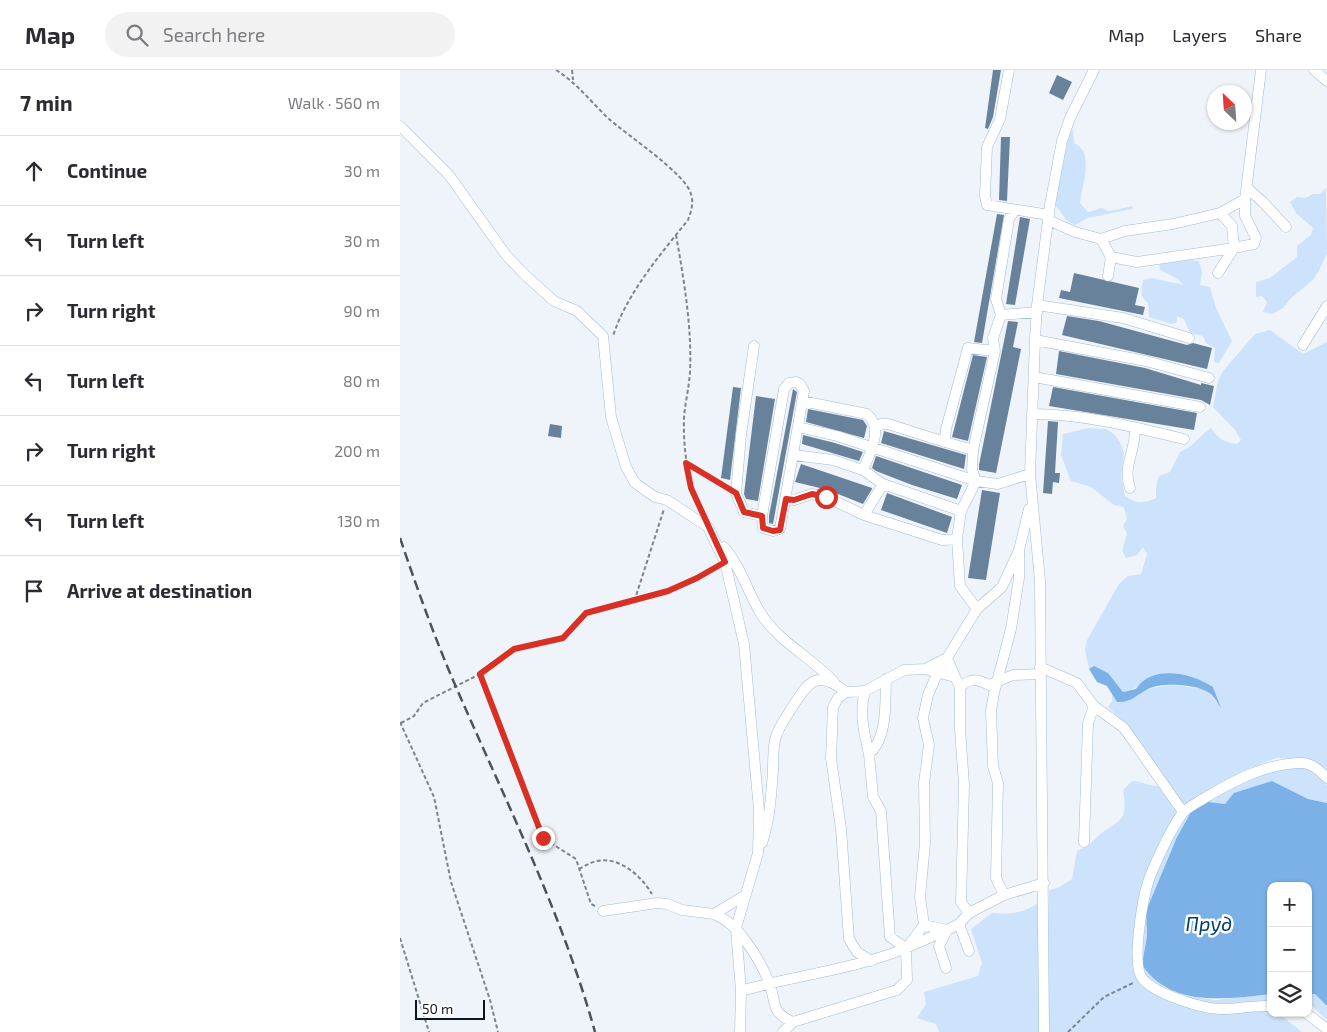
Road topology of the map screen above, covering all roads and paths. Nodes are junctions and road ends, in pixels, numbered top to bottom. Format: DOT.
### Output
graph roads {
  1 [pos="556,70"];
  2 [pos="572,70"];
  3 [pos="1010,70"];
  4 [pos="1094,70"];
  5 [pos="1261,70"];
  6 [pos="1314,70"];
  7 [pos="573,80"];
  8 [pos="1327,81"];
  9 [pos="400,126"];
  10 [pos="1247,188"];
  11 [pos="1245,199"];
  12 [pos="1015,210"];
  13 [pos="1220,213"];
  14 [pos="1048,218"];
  15 [pos="1286,227"];
  16 [pos="676,235"];
  17 [pos="1102,239"];
  18 [pos="1234,248"];
  19 [pos="1111,257"];
  20 [pos="1218,273"];
  21 [pos="1108,276"];
  22 [pos="1327,306"];
  23 [pos="1037,309"];
  24 [pos="1001,315"];
  25 [pos="612,338"];
  26 [pos="1189,338"];
  27 [pos="1035,340"];
  28 [pos="1303,345"];
  29 [pos="754,346"];
  30 [pos="995,351"];
  31 [pos="1034,377"];
  32 [pos="1208,378"];
  33 [pos="802,401"];
  34 [pos="1200,407"];
  35 [pos="1032,414"];
  36 [pos="798,427"];
  37 [pos="876,428"];
  38 [pos="1135,428"];
  39 [pos="1184,439"];
  40 [pos="945,442"];
  41 [pos="872,447"];
  42 [pos="973,450"];
  43 [pos="794,454"];
  44 [pos="686,463"];
  45 [pos="863,470"];
  46 [pos="1030,474"];
  47 [pos="976,481"];
  48 [pos="882,484"];
  49 [pos="1130,488"];
  50 [pos="736,493"];
  51 [pos="786,499"];
  52 [pos="667,500"];
  53 [pos="1031,502"];
  54 [pos="702,511"];
  55 [pos="961,512"];
  56 [pos="864,515"];
  57 [pos="762,516"];
  58 [pos="714,536"];
  59 [pos="957,539"];
  60 [pos="1020,550"];
  61 [pos="725,562"];
  62 [pos="635,599"];
  63 [pos="976,609"];
  64 [pos="947,658"];
  65 [pos="925,669"];
  66 [pos="1040,671"];
  67 [pos="480,674"];
  68 [pos="937,674"];
  69 [pos="955,677"];
  70 [pos="886,679"];
  71 [pos="834,682"];
  72 [pos="997,683"];
  73 [pos="960,687"];
  74 [pos="865,691"];
  75 [pos="846,692"];
  76 [pos="1094,706"];
  77 [pos="401,723"];
  78 [pos="869,754"];
  79 [pos="1327,778"];
  80 [pos="1183,812"];
  81 [pos="1084,842"];
  82 [pos="758,853"];
  83 [pos="579,869"];
  84 [pos="1044,883"];
  85 [pos="1004,895"];
  86 [pos="744,896"];
  87 [pos="657,903"];
  88 [pos="603,911"];
  89 [pos="969,913"];
  90 [pos="714,914"];
  91 [pos="959,924"];
  92 [pos="924,925"];
  93 [pos="736,928"];
  94 [pos="947,930"];
  95 [pos="400,938"];
  96 [pos="906,948"];
  97 [pos="969,951"];
  98 [pos="871,961"];
  99 [pos="946,968"];
  100 [pos="1142,978"];
  101 [pos="769,983"];
  102 [pos="741,991"];
  103 [pos="1267,1006"];
  104 [pos="1311,1017"];
  105 [pos="793,1022"];
  106 [pos="1327,1030"];
  107 [pos="429,1032"];
  108 [pos="498,1032"];
  109 [pos="740,1032"];
  110 [pos="783,1032"];
  111 [pos="1044,1032"];
  112 [pos="1068,1032"];
  1 -- 7 [label="path"];
  2 -- 7 [label="path"];
  3 -- 12 [label="street"];
  4 -- 14 [label="street"];
  5 -- 10 [label="street"];
  6 -- 8 [label="street"];
  7 -- 16 [label="path"];
  9 -- 52 [label="street"];
  10 -- 11 [label="street"];
  10 -- 15 [label="street"];
  11 -- 13 [label="street"];
  11 -- 18 [label="street"];
  12 -- 14 [label="street"];
  12 -- 24 [label="street"];
  13 -- 17 [label="street"];
  13 -- 18 [label="street"];
  14 -- 17 [label="street"];
  14 -- 23 [label="street"];
  16 -- 25 [label="path"];
  16 -- 44 [label="path"];
  17 -- 19 [label="street"];
  18 -- 19 [label="street"];
  18 -- 20 [label="street"];
  19 -- 21 [label="street"];
  22 -- 28 [label="street"];
  23 -- 24 [label="street"];
  23 -- 26 [label="street"];
  23 -- 27 [label="street"];
  24 -- 30 [label="street"];
  27 -- 31 [label="street"];
  27 -- 32 [label="street"];
  29 -- 50 [label="street"];
  30 -- 40 [label="street"];
  30 -- 42 [label="street"];
  31 -- 34 [label="street"];
  31 -- 35 [label="street"];
  33 -- 36 [label="street"];
  33 -- 37 [label="street"];
  33 -- 57 [label="street"];
  35 -- 38 [label="street"];
  35 -- 46 [label="street"];
  36 -- 41 [label="street"];
  36 -- 43 [label="street"];
  37 -- 40 [label="street"];
  37 -- 41 [label="street"];
  38 -- 39 [label="street"];
  38 -- 49 [label="street"];
  40 -- 42 [label="street"];
  41 -- 45 [label="street"];
  41 -- 47 [label="street"];
  42 -- 47 [label="street"];
  43 -- 45 [label="street"];
  43 -- 51 [label="street"];
  44 -- 50 [label="path"];
  44 -- 54 [label="path"];
  45 -- 48 [label="street"];
  46 -- 47 [label="street"];
  46 -- 53 [label="street"];
  47 -- 55 [label="street"];
  48 -- 55 [label="street"];
  48 -- 56 [label="street"];
  50 -- 57 [label="street"];
  51 -- 56 [label="street"];
  51 -- 57 [label="street"];
  52 -- 58 [label="street"];
  52 -- 62 [label="path"];
  53 -- 60 [label="street"];
  53 -- 66 [label="street"];
  55 -- 59 [label="street"];
  56 -- 59 [label="street"];
  58 -- 61 [label="street"];
  58 -- 71 [label="street"];
  59 -- 63 [label="street"];
  60 -- 63 [label="street"];
  60 -- 72 [label="street"];
  61 -- 62 [label="path"];
  61 -- 82 [label="street"];
  62 -- 67 [label="path"];
  63 -- 64 [label="street"];
  64 -- 65 [label="street"];
  64 -- 68 [label="street"];
  64 -- 69 [label="street"];
  65 -- 68 [label="street"];
  65 -- 70 [label="street"];
  66 -- 72 [label="street"];
  66 -- 76 [label="street"];
  66 -- 84 [label="street"];
  67 -- 77 [label="path"];
  67 -- 83 [label="path"];
  68 -- 69 [label="street"];
  68 -- 92 [label="street"];
  69 -- 73 [label="street"];
  70 -- 74 [label="street"];
  70 -- 78 [label="street"];
  71 -- 75 [label="street"];
  71 -- 82 [label="street"];
  72 -- 73 [label="street"];
  72 -- 85 [label="street"];
  73 -- 89 [label="street"];
  74 -- 75 [label="street"];
  74 -- 78 [label="street"];
  75 -- 98 [label="street"];
  76 -- 80 [label="street"];
  76 -- 81 [label="street"];
  77 -- 108 [label="path"];
  78 -- 96 [label="street"];
  79 -- 80 [label="street"];
  80 -- 100 [label="street"];
  82 -- 86 [label="street"];
  83 -- 87 [label="path"];
  83 -- 88 [label="path"];
  84 -- 85 [label="street"];
  84 -- 111 [label="street"];
  85 -- 89 [label="street"];
  86 -- 90 [label="street"];
  86 -- 93 [label="street"];
  87 -- 88 [label="street"];
  87 -- 90 [label="street"];
  89 -- 91 [label="street"];
  90 -- 93 [label="street"];
  91 -- 94 [label="street"];
  91 -- 97 [label="street"];
  92 -- 94 [label="street"];
  92 -- 96 [label="street"];
  93 -- 101 [label="street"];
  93 -- 102 [label="street"];
  94 -- 96 [label="street"];
  94 -- 99 [label="street"];
  95 -- 107 [label="path"];
  96 -- 98 [label="street"];
  96 -- 105 [label="street"];
  98 -- 101 [label="street"];
  100 -- 103 [label="street"];
  100 -- 112 [label="path"];
  101 -- 102 [label="street"];
  101 -- 105 [label="street"];
  102 -- 109 [label="street"];
  104 -- 106 [label="street"];
  105 -- 110 [label="street"];
}
